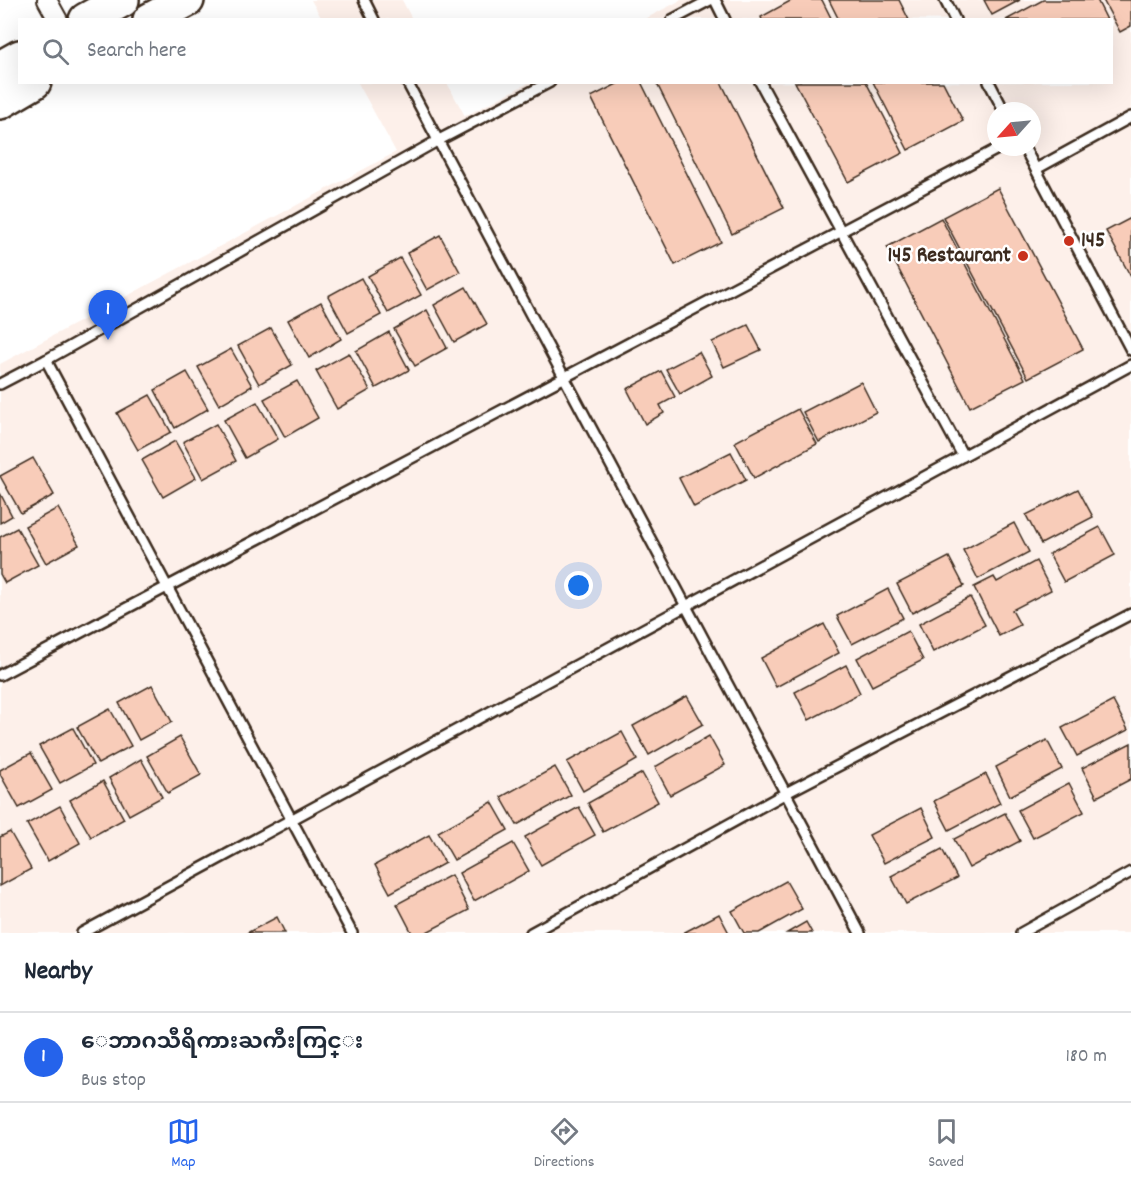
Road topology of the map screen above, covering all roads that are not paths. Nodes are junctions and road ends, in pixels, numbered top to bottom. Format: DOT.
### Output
graph roads {
  1 [pos="47,0"];
  2 [pos="122,0"];
  3 [pos="187,0"];
  4 [pos="364,0"];
  5 [pos="712,0"];
  6 [pos="945,0"];
  7 [pos="57,18"];
  8 [pos="90,18"];
  9 [pos="154,18"];
  10 [pos="373,18"];
  11 [pos="676,18"];
  12 [pos="724,18"];
  13 [pos="955,18"];
  14 [pos="18,58"];
  15 [pos="0,68"];
  16 [pos="31,84"];
  17 [pos="408,84"];
  18 [pos="546,84"];
  19 [pos="761,84"];
  20 [pos="990,84"];
  21 [pos="0,102"];
  22 [pos="1000,102"];
  23 [pos="1131,117"];
  24 [pos="438,141"];
  25 [pos="987,154"];
  26 [pos="1029,156"];
  27 [pos="1036,169"];
  28 [pos="841,231"];
  29 [pos="1131,350"];
  30 [pos="46,360"];
  31 [pos="1131,365"];
  32 [pos="565,377"];
  33 [pos="0,384"];
  34 [pos="963,456"];
  35 [pos="168,586"];
  36 [pos="686,606"];
  37 [pos="1131,614"];
  38 [pos="0,675"];
  39 [pos="786,794"];
  40 [pos="292,819"];
  41 [pos="1131,872"];
  42 [pos="82,933"];
  43 [pos="352,933"];
  44 [pos="531,933"];
  45 [pos="860,933"];
  46 [pos="1021,933"];
  1 -- 7 [label="street"];
  2 -- 8 [label="highway"];
  3 -- 9 [label="highway"];
  4 -- 10 [label="lane"];
  5 -- 11 [label="lane"];
  5 -- 12 [label="lane"];
  6 -- 13 [label="lane"];
  14 -- 15 [label="highway"];
  16 -- 21 [label="highway"];
  17 -- 24 [label="lane"];
  18 -- 24 [label="lane"];
  19 -- 28 [label="lane"];
  20 -- 22 [label="lane"];
  23 -- 27 [label="lane"];
  24 -- 30 [label="lane"];
  24 -- 32 [label="lane"];
  25 -- 28 [label="lane"];
  26 -- 27 [label="lane"];
  27 -- 29 [label="lane"];
  28 -- 32 [label="lane"];
  28 -- 34 [label="lane"];
  30 -- 33 [label="lane"];
  30 -- 35 [label="lane"];
  31 -- 34 [label="lane"];
  32 -- 35 [label="lane"];
  32 -- 36 [label="lane"];
  34 -- 36 [label="lane"];
  35 -- 38 [label="lane"];
  35 -- 40 [label="lane"];
  36 -- 39 [label="lane"];
  36 -- 40 [label="lane"];
  37 -- 39 [label="lane"];
  39 -- 44 [label="lane"];
  39 -- 45 [label="lane"];
  40 -- 42 [label="lane"];
  40 -- 43 [label="lane"];
  41 -- 46 [label="lane"];
}
